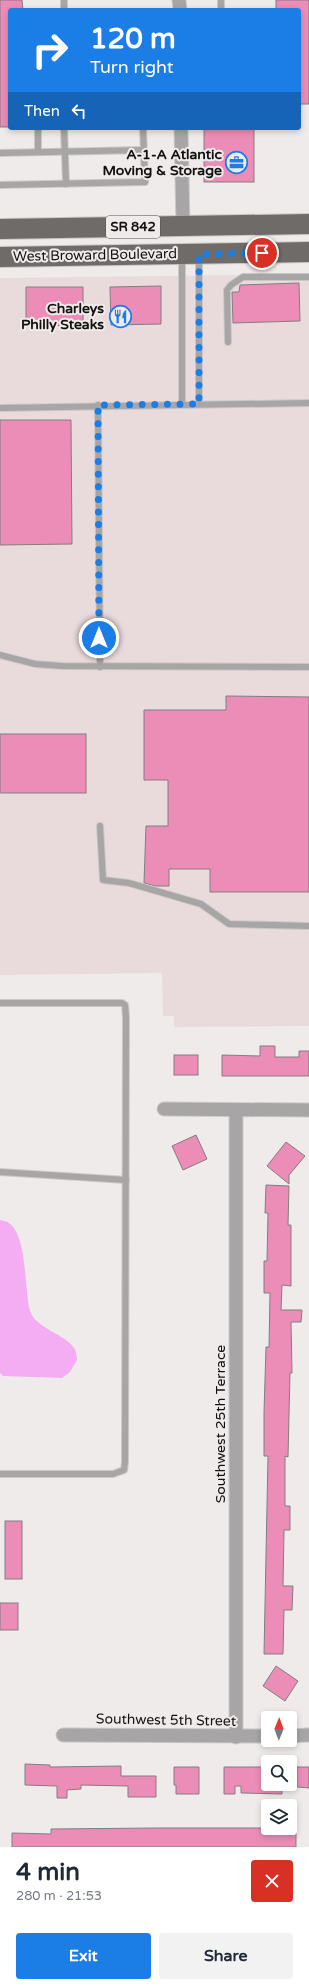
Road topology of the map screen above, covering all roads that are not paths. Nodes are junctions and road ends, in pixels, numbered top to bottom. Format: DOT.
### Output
graph roads {
  1 [pos="38,130"];
  2 [pos="64,130"];
  3 [pos="143,130"];
  4 [pos="182,130"];
  5 [pos="144,150"];
  6 [pos="38,152"];
  7 [pos="64,152"];
  8 [pos="0,153"];
  9 [pos="66,184"];
  10 [pos="0,185"];
  11 [pos="309,224"];
  12 [pos="224,226"];
  13 [pos="183,227"];
  14 [pos="0,229"];
  15 [pos="309,252"];
  16 [pos="191,254"];
  17 [pos="0,257"];
  18 [pos="309,277"];
  19 [pos="228,342"];
  20 [pos="309,403"];
  21 [pos="182,404"];
  22 [pos="199,404"];
  23 [pos="98,405"];
  24 [pos="0,408"];
  25 [pos="0,655"];
  26 [pos="100,667"];
  27 [pos="309,667"];
  28 [pos="100,826"];
  29 [pos="309,926"];
  30 [pos="0,1004"];
  31 [pos="164,1109"];
  32 [pos="236,1110"];
  33 [pos="309,1110"];
  34 [pos="0,1172"];
  35 [pos="126,1180"];
  36 [pos="0,1474"];
  37 [pos="63,1735"];
  38 [pos="309,1735"];
  39 [pos="261,1736"];
  40 [pos="297,1736"];
  41 [pos="236,1737"];
  1 -- 6 [label="lane"];
  2 -- 7 [label="lane"];
  3 -- 5 [label="lane"];
  4 -- 13 [label="street"];
  5 -- 7 [label="lane"];
  5 -- 9 [label="lane"];
  6 -- 7 [label="lane"];
  6 -- 8 [label="lane"];
  7 -- 9 [label="lane"];
  9 -- 10 [label="lane"];
  11 -- 12 [label="main road, West Broward Boulevard / SR 842"];
  12 -- 13 [label="main road, West Broward Boulevard / SR 842"];
  12 -- 16 [label="main road"];
  13 -- 14 [label="main road, West Broward Boulevard / SR 842"];
  15 -- 16 [label="main road, West Broward Boulevard / SR 842"];
  16 -- 17 [label="main road, West Broward Boulevard / SR 842"];
  16 -- 21 [label="lane"];
  16 -- 22 [label="lane"];
  18 -- 19 [label="lane"];
  20 -- 22 [label="lane"];
  21 -- 22 [label="lane"];
  21 -- 23 [label="lane"];
  23 -- 24 [label="lane"];
  23 -- 26 [label="lane"];
  25 -- 26 [label="lane"];
  26 -- 27 [label="lane"];
  28 -- 29 [label="lane"];
  30 -- 35 [label="lane"];
  31 -- 32 [label="street"];
  32 -- 33 [label="street"];
  32 -- 41 [label="street, Southwest 25th Terrace"];
  34 -- 35 [label="lane"];
  35 -- 36 [label="lane"];
  37 -- 41 [label="street, Southwest 5th Street"];
  38 -- 40 [label="street"];
  39 -- 41 [label="street, Southwest 5th Street"];
}
